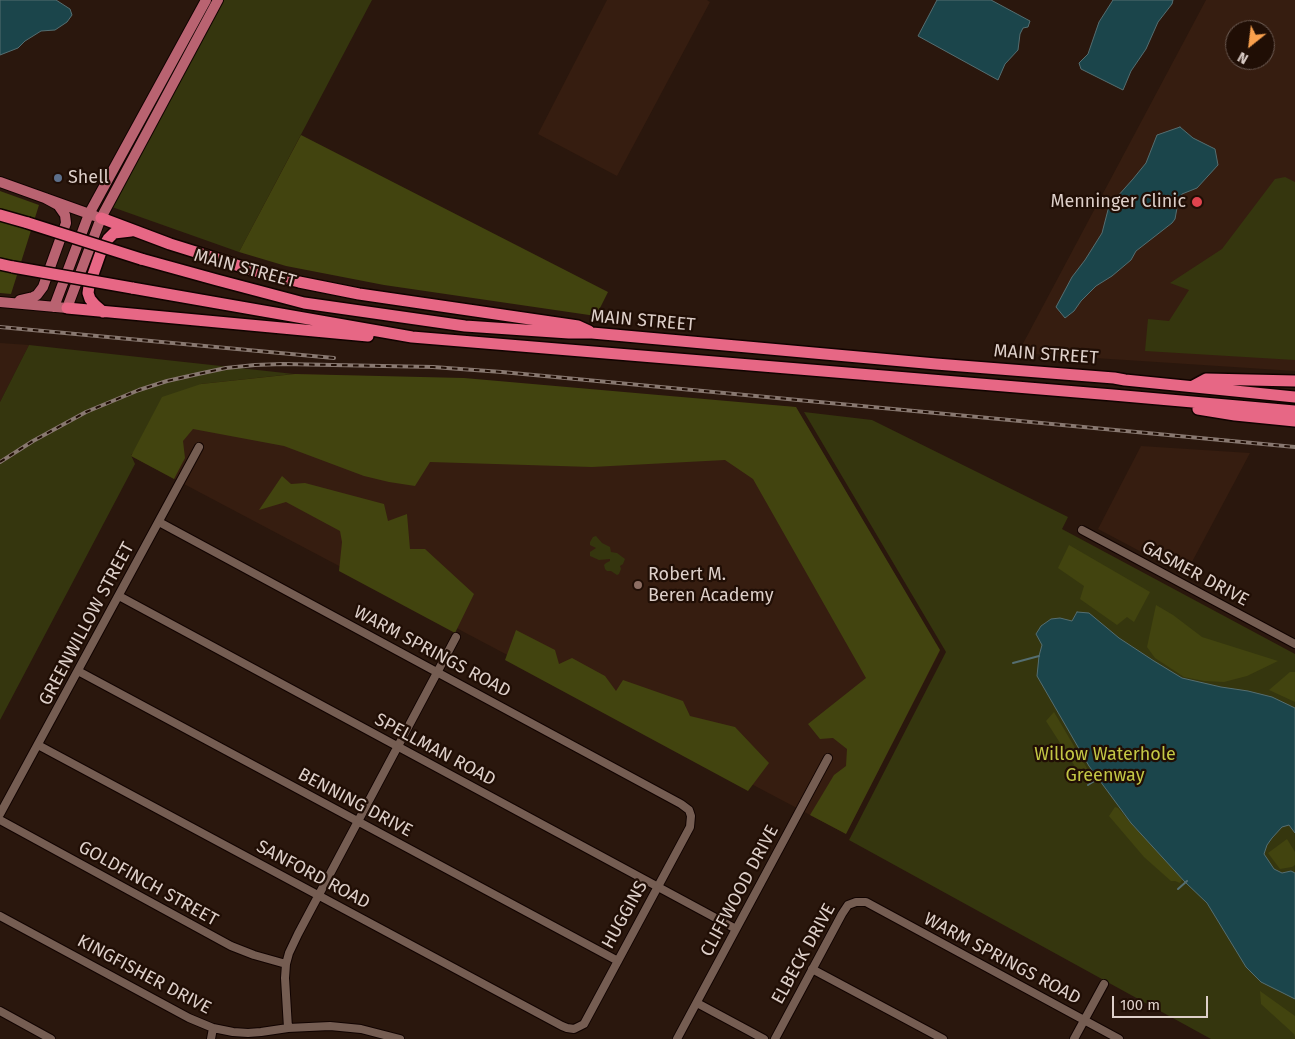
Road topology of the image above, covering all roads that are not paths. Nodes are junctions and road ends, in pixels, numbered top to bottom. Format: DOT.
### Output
graph roads {
  1 [pos="206,0"];
  2 [pos="218,0"];
  3 [pos="197,28"];
  4 [pos="142,117"];
  5 [pos="152,122"];
  6 [pos="0,182"];
  7 [pos="44,198"];
  8 [pos="0,214"];
  9 [pos="89,214"];
  10 [pos="101,218"];
  11 [pos="135,231"];
  12 [pos="0,264"];
  13 [pos="5,302"];
  14 [pos="54,307"];
  15 [pos="66,308"];
  16 [pos="103,312"];
  17 [pos="592,333"];
  18 [pos="431,339"];
  19 [pos="1295,381"];
  20 [pos="1193,386"];
  21 [pos="1113,395"];
  22 [pos="1295,397"];
  23 [pos="1295,411"];
  24 [pos="1295,421"];
  25 [pos="199,447"];
  26 [pos="159,522"];
  27 [pos="1082,530"];
  28 [pos="119,596"];
  29 [pos="456,637"];
  30 [pos="1295,644"];
  31 [pos="78,671"];
  32 [pos="438,672"];
  33 [pos="38,745"];
  34 [pos="398,747"];
  35 [pos="828,758"];
  36 [pos="689,810"];
  37 [pos="0,814"];
  38 [pos="0,820"];
  39 [pos="358,821"];
  40 [pos="658,887"];
  41 [pos="318,895"];
  42 [pos="871,905"];
  43 [pos="0,916"];
  44 [pos="736,929"];
  45 [pos="618,961"];
  46 [pos="286,964"];
  47 [pos="812,969"];
  48 [pos="1104,984"];
  49 [pos="697,1003"];
  50 [pos="0,1011"];
  51 [pos="1084,1020"];
  52 [pos="213,1028"];
  53 [pos="288,1028"];
  54 [pos="574,1029"];
  55 [pos="51,1039"];
  56 [pos="211,1039"];
  57 [pos="400,1039"];
  58 [pos="677,1039"];
  59 [pos="764,1039"];
  60 [pos="775,1039"];
  61 [pos="943,1039"];
  62 [pos="1074,1039"];
  63 [pos="1119,1039"];
  1 -- 3 [label="main road"];
  2 -- 3 [label="main road"];
  3 -- 4 [label="main road"];
  3 -- 5 [label="main road"];
  4 -- 5 [label="main road"];
  4 -- 9 [label="main road"];
  5 -- 10 [label="main road"];
  6 -- 7 [label="main road"];
  7 -- 9 [label="main road"];
  7 -- 13 [label="main road"];
  8 -- 17 [label="highway, MAIN STREET, bridge"];
  9 -- 10 [label="main road"];
  9 -- 14 [label="main road"];
  10 -- 11 [label="highway"];
  10 -- 15 [label="main road"];
  11 -- 16 [label="highway"];
  11 -- 17 [label="highway"];
  12 -- 18 [label="highway, MAIN STREET, bridge"];
  13 -- 14 [label="main road"];
  14 -- 15 [label="main road"];
  15 -- 16 [label="highway"];
  16 -- 18 [label="highway"];
  17 -- 20 [label="highway, MAIN STREET"];
  18 -- 21 [label="highway, MAIN STREET"];
  19 -- 20 [label="highway"];
  20 -- 22 [label="highway, MAIN STREET"];
  21 -- 23 [label="highway, MAIN STREET"];
  21 -- 24 [label="highway"];
  25 -- 26 [label="street, GREENWILLOW STREET"];
  26 -- 28 [label="street, GREENWILLOW STREET"];
  26 -- 32 [label="street, WARM SPRINGS ROAD"];
  27 -- 30 [label="street, GASMER DRIVE"];
  28 -- 31 [label="street, GREENWILLOW STREET"];
  28 -- 34 [label="street, SPELLMAN ROAD"];
  29 -- 32 [label="street"];
  31 -- 33 [label="street, GREENWILLOW STREET"];
  31 -- 39 [label="street, BENNING DRIVE"];
  32 -- 34 [label="street"];
  32 -- 36 [label="street, WARM SPRINGS ROAD"];
  33 -- 37 [label="street, GREENWILLOW STREET"];
  33 -- 41 [label="street, SANFORD ROAD"];
  34 -- 39 [label="street"];
  34 -- 40 [label="street, SPELLMAN ROAD"];
  35 -- 44 [label="street, CLIFFWOOD DRIVE"];
  36 -- 40 [label="street, HUGGINS"];
  38 -- 46 [label="street, GOLDFINCH STREET"];
  39 -- 41 [label="street"];
  39 -- 45 [label="street, BENNING DRIVE"];
  40 -- 44 [label="street, SPELLMAN ROAD"];
  40 -- 45 [label="street, HUGGINS"];
  41 -- 46 [label="street"];
  41 -- 54 [label="street, SANFORD ROAD"];
  42 -- 47 [label="street, ELBECK DRIVE"];
  42 -- 51 [label="street, WARM SPRINGS ROAD"];
  43 -- 52 [label="street, KINGFISHER DRIVE"];
  44 -- 49 [label="street, CLIFFWOOD DRIVE"];
  45 -- 54 [label="street, HUGGINS"];
  46 -- 53 [label="street"];
  47 -- 60 [label="street, ELBECK DRIVE"];
  47 -- 61 [label="street"];
  48 -- 51 [label="street"];
  49 -- 58 [label="street, CLIFFWOOD DRIVE"];
  49 -- 59 [label="street"];
  50 -- 55 [label="street"];
  51 -- 62 [label="street"];
  51 -- 63 [label="street, WARM SPRINGS ROAD"];
  52 -- 53 [label="street, KINGFISHER DRIVE"];
  52 -- 56 [label="street"];
  53 -- 57 [label="street, KINGFISHER DRIVE"];
}
